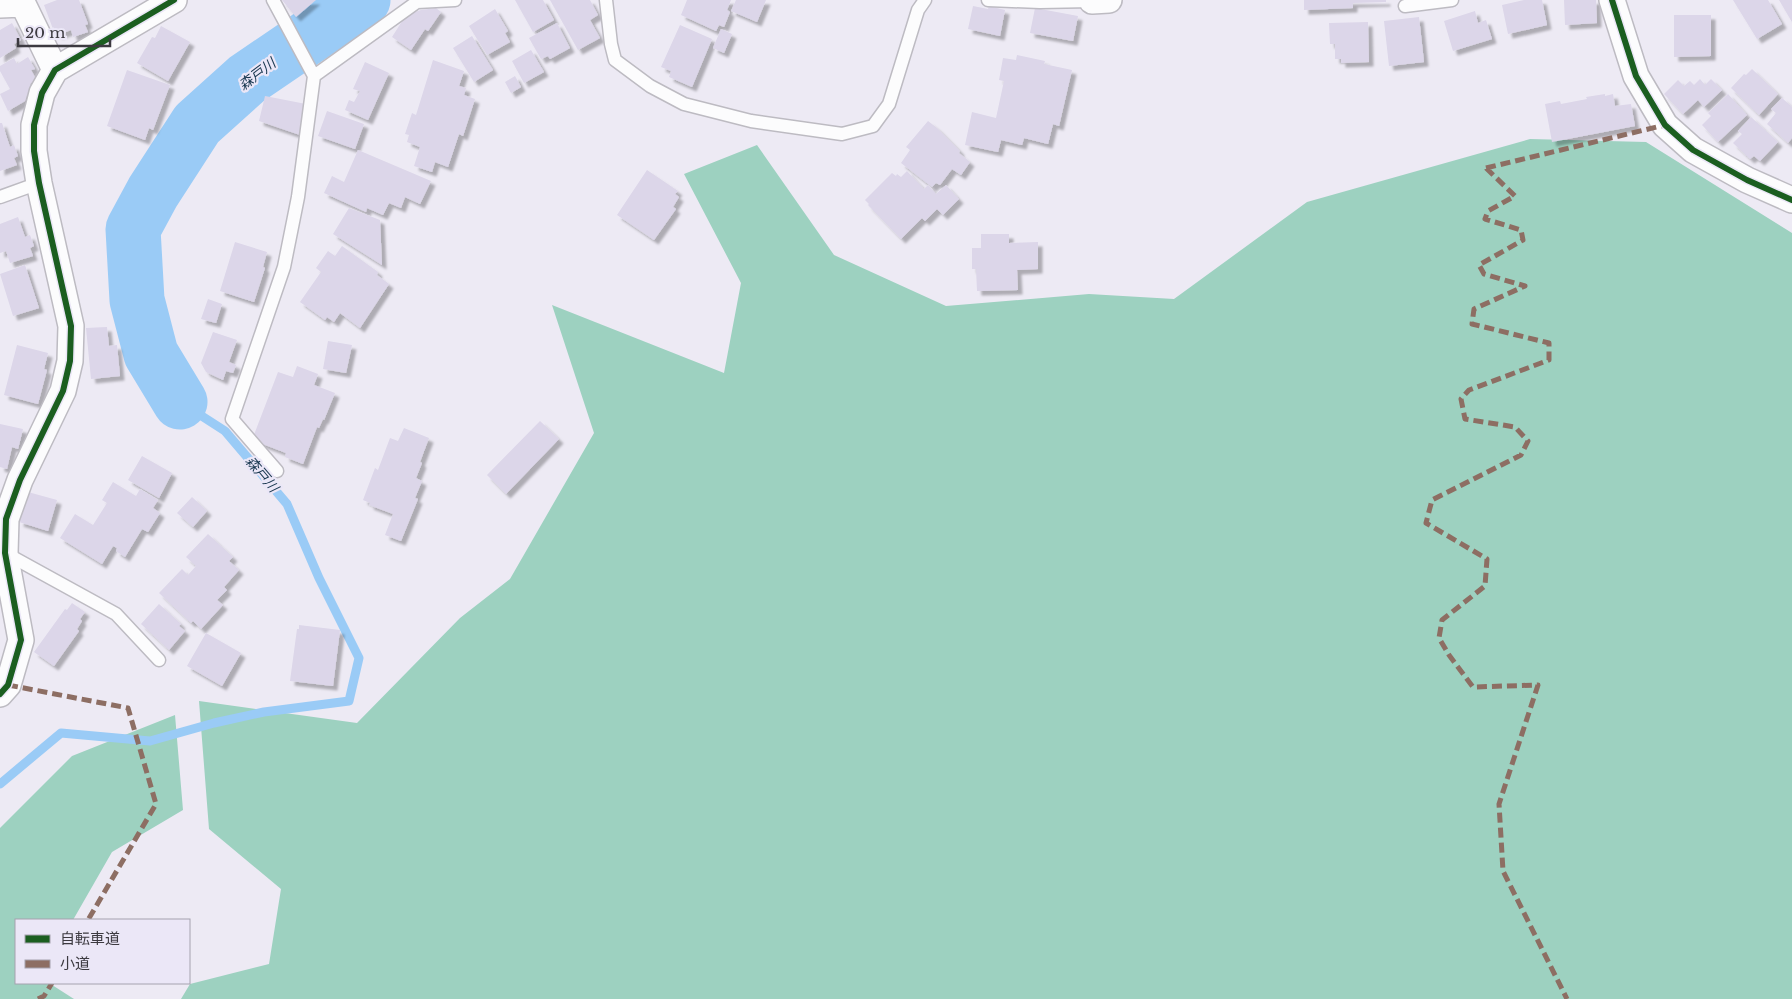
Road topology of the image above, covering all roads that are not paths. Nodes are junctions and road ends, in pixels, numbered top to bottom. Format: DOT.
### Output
graph roads {
  1 [pos="174,0"];
  2 [pos="273,0"];
  3 [pos="455,0"];
  4 [pos="606,0"];
  5 [pos="925,0"];
  6 [pos="988,0"];
  7 [pos="1452,0"];
  8 [pos="1612,0"];
  9 [pos="1100,1"];
  10 [pos="15,3"];
  11 [pos="1406,6"];
  12 [pos="55,70"];
  13 [pos="312,72"];
  14 [pos="39,183"];
  15 [pos="0,196"];
  16 [pos="1792,200"];
  17 [pos="277,471"];
  18 [pos="5,553"];
  19 [pos="160,660"];
  20 [pos="0,694"];
  1 -- 12 [label="street"];
  2 -- 13 [label="lane"];
  3 -- 13 [label="lane"];
  4 -- 5 [label="lane"];
  6 -- 9 [label="lane"];
  7 -- 11 [label="lane"];
  8 -- 16 [label="street"];
  10 -- 12 [label="street"];
  12 -- 14 [label="street"];
  13 -- 17 [label="lane"];
  14 -- 15 [label="lane"];
  14 -- 18 [label="street"];
  18 -- 19 [label="lane"];
  18 -- 20 [label="street"];
}
